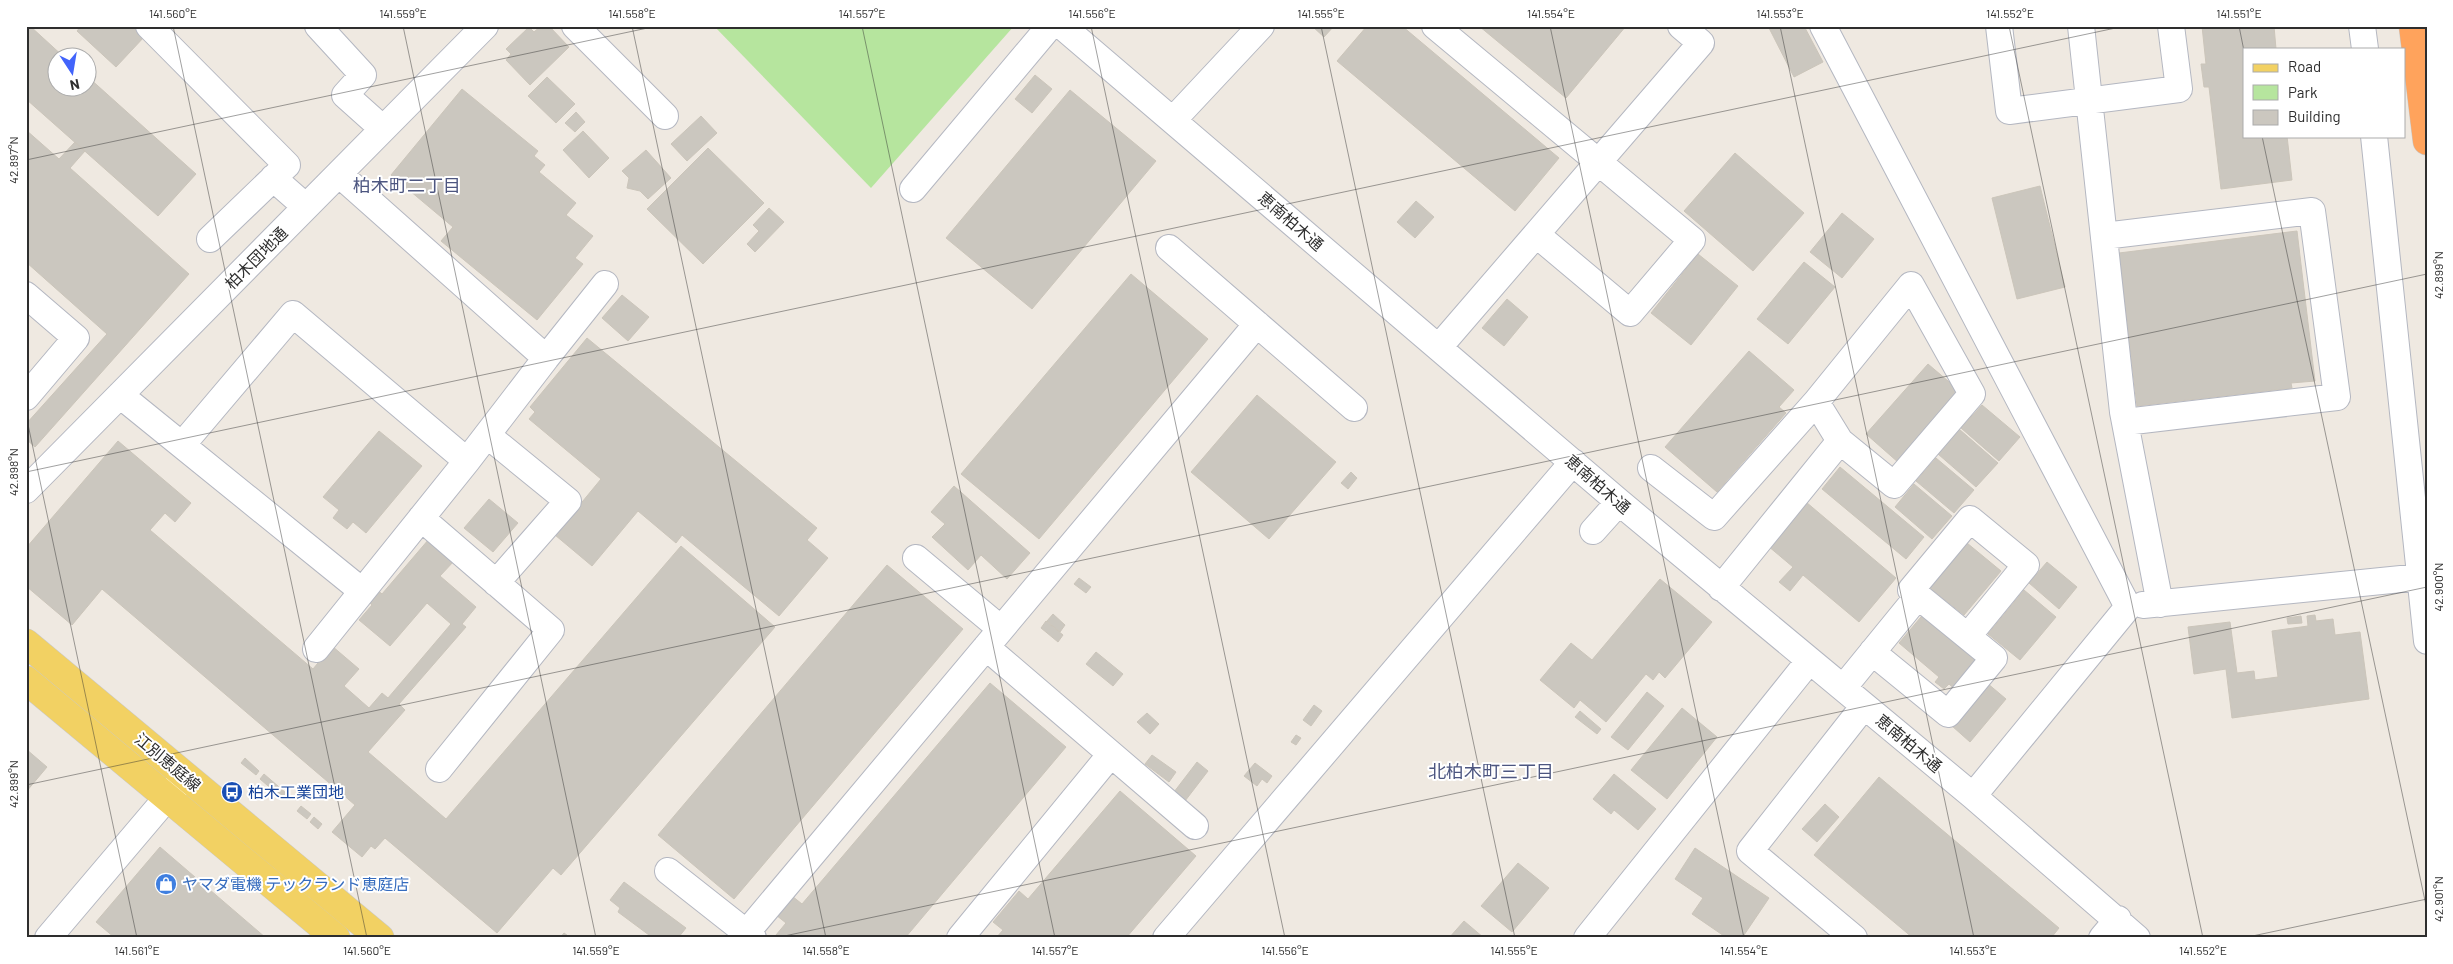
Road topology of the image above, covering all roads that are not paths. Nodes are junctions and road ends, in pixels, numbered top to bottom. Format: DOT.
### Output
graph roads {
  1 [pos="149,26"];
  2 [pos="318,26"];
  3 [pos="485,26"];
  4 [pos="575,26"];
  5 [pos="1050,26"];
  6 [pos="1062,26"];
  7 [pos="1435,26"];
  8 [pos="1681,26"];
  9 [pos="1823,26"];
  10 [pos="1998,26"];
  11 [pos="2081,26"];
  12 [pos="2171,26"];
  13 [pos="2362,26"];
  14 [pos="2413,26"];
  15 [pos="1253,29"];
  16 [pos="2365,48"];
  17 [pos="2089,100"];
  18 [pos="665,116"];
  19 [pos="1173,120"];
  20 [pos="383,130"];
  21 [pos="2374,138"];
  22 [pos="2427,141"];
  23 [pos="1600,163"];
  24 [pos="339,174"];
  25 [pos="273,178"];
  26 [pos="913,189"];
  27 [pos="306,207"];
  28 [pos="1537,235"];
  29 [pos="2104,236"];
  30 [pos="210,239"];
  31 [pos="1169,248"];
  32 [pos="605,284"];
  33 [pos="26,295"];
  34 [pos="1257,324"];
  35 [pos="1438,347"];
  36 [pos="546,358"];
  37 [pos="120,395"];
  38 [pos="26,397"];
  39 [pos="1816,402"];
  40 [pos="1354,408"];
  41 [pos="2125,422"];
  42 [pos="487,435"];
  43 [pos="1840,441"];
  44 [pos="182,445"];
  45 [pos="467,461"];
  46 [pos="1574,462"];
  47 [pos="1651,468"];
  48 [pos="27,486"];
  49 [pos="1619,502"];
  50 [pos="421,518"];
  51 [pos="1593,531"];
  52 [pos="916,558"];
  53 [pos="2421,577"];
  54 [pos="496,583"];
  55 [pos="1722,588"];
  56 [pos="362,591"];
  57 [pos="1918,596"];
  58 [pos="2160,604"];
  59 [pos="2128,607"];
  60 [pos="1968,636"];
  61 [pos="994,638"];
  62 [pos="2427,641"];
  63 [pos="26,643"];
  64 [pos="316,649"];
  65 [pos="1872,652"];
  66 [pos="1809,661"];
  67 [pos="26,680"];
  68 [pos="1842,688"];
  69 [pos="1864,706"];
  70 [pos="1111,754"];
  71 [pos="439,769"];
  72 [pos="185,776"];
  73 [pos="1973,796"];
  74 [pos="166,798"];
  75 [pos="1195,826"];
  76 [pos="668,871"];
  77 [pos="2110,928"];
  78 [pos="750,935"];
  79 [pos="48,938"];
  80 [pos="336,938"];
  81 [pos="380,938"];
  82 [pos="960,938"];
  83 [pos="1166,938"];
  84 [pos="1587,938"];
  85 [pos="1854,938"];
  86 [pos="2137,938"];
  1 -- 25 [label="street"];
  2 -- 20 [label="street"];
  3 -- 20 [label="street, 柏木団地通"];
  4 -- 18 [label="street"];
  5 -- 26 [label="street"];
  6 -- 19 [label="street, 恵南柏木通"];
  7 -- 23 [label="street"];
  8 -- 23 [label="street"];
  9 -- 59 [label="street"];
  10 -- 17 [label="street"];
  11 -- 17 [label="street"];
  12 -- 17 [label="street"];
  13 -- 16 [label="street"];
  14 -- 22 [label="highway"];
  15 -- 19 [label="street"];
  17 -- 29 [label="street"];
  19 -- 35 [label="street, 恵南柏木通"];
  20 -- 24 [label="street, 柏木団地通"];
  21 -- 53 [label="street"];
  23 -- 28 [label="street"];
  23 -- 28 [label="street"];
  24 -- 27 [label="street, 柏木団地通"];
  24 -- 36 [label="street"];
  25 -- 27 [label="street"];
  25 -- 30 [label="street"];
  27 -- 37 [label="street, 柏木団地通"];
  28 -- 35 [label="street"];
  29 -- 41 [label="street"];
  29 -- 41 [label="street"];
  31 -- 34 [label="street"];
  32 -- 36 [label="street"];
  33 -- 38 [label="street"];
  34 -- 40 [label="street"];
  34 -- 61 [label="street"];
  35 -- 46 [label="street, 恵南柏木通"];
  36 -- 42 [label="street"];
  37 -- 44 [label="street"];
  37 -- 48 [label="street, 柏木団地通"];
  39 -- 43 [label="street"];
  39 -- 43 [label="street"];
  39 -- 47 [label="street"];
  41 -- 58 [label="street"];
  42 -- 45 [label="street"];
  42 -- 54 [label="street"];
  43 -- 55 [label="street"];
  44 -- 45 [label="street"];
  44 -- 56 [label="street"];
  45 -- 50 [label="street"];
  46 -- 49 [label="street, 恵南柏木通"];
  46 -- 83 [label="street"];
  49 -- 51 [label="street"];
  49 -- 55 [label="street, 恵南柏木通"];
  50 -- 54 [label="street"];
  50 -- 56 [label="street"];
  52 -- 61 [label="street"];
  53 -- 58 [label="street"];
  53 -- 62 [label="street"];
  54 -- 71 [label="street"];
  55 -- 66 [label="street, 恵南柏木通"];
  56 -- 64 [label="street"];
  57 -- 60 [label="street"];
  57 -- 60 [label="street"];
  57 -- 65 [label="street"];
  58 -- 59 [label="street"];
  59 -- 73 [label="street"];
  60 -- 65 [label="street"];
  61 -- 70 [label="street"];
  61 -- 78 [label="street"];
  63 -- 72 [label="main road, 江別恵庭線"];
  65 -- 68 [label="street"];
  66 -- 68 [label="street, 恵南柏木通"];
  66 -- 84 [label="street"];
  67 -- 74 [label="main road, 江別恵庭線"];
  68 -- 69 [label="street, 恵南柏木通"];
  69 -- 73 [label="street, 恵南柏木通"];
  69 -- 85 [label="street"];
  70 -- 75 [label="street"];
  70 -- 82 [label="street"];
  72 -- 74 [label="street"];
  72 -- 81 [label="main road, 江別恵庭線"];
  73 -- 77 [label="street, 恵南柏木通"];
  74 -- 79 [label="street"];
  74 -- 80 [label="main road, 江別恵庭線"];
  76 -- 78 [label="street"];
  77 -- 86 [label="street, 恵南柏木通"];
}
